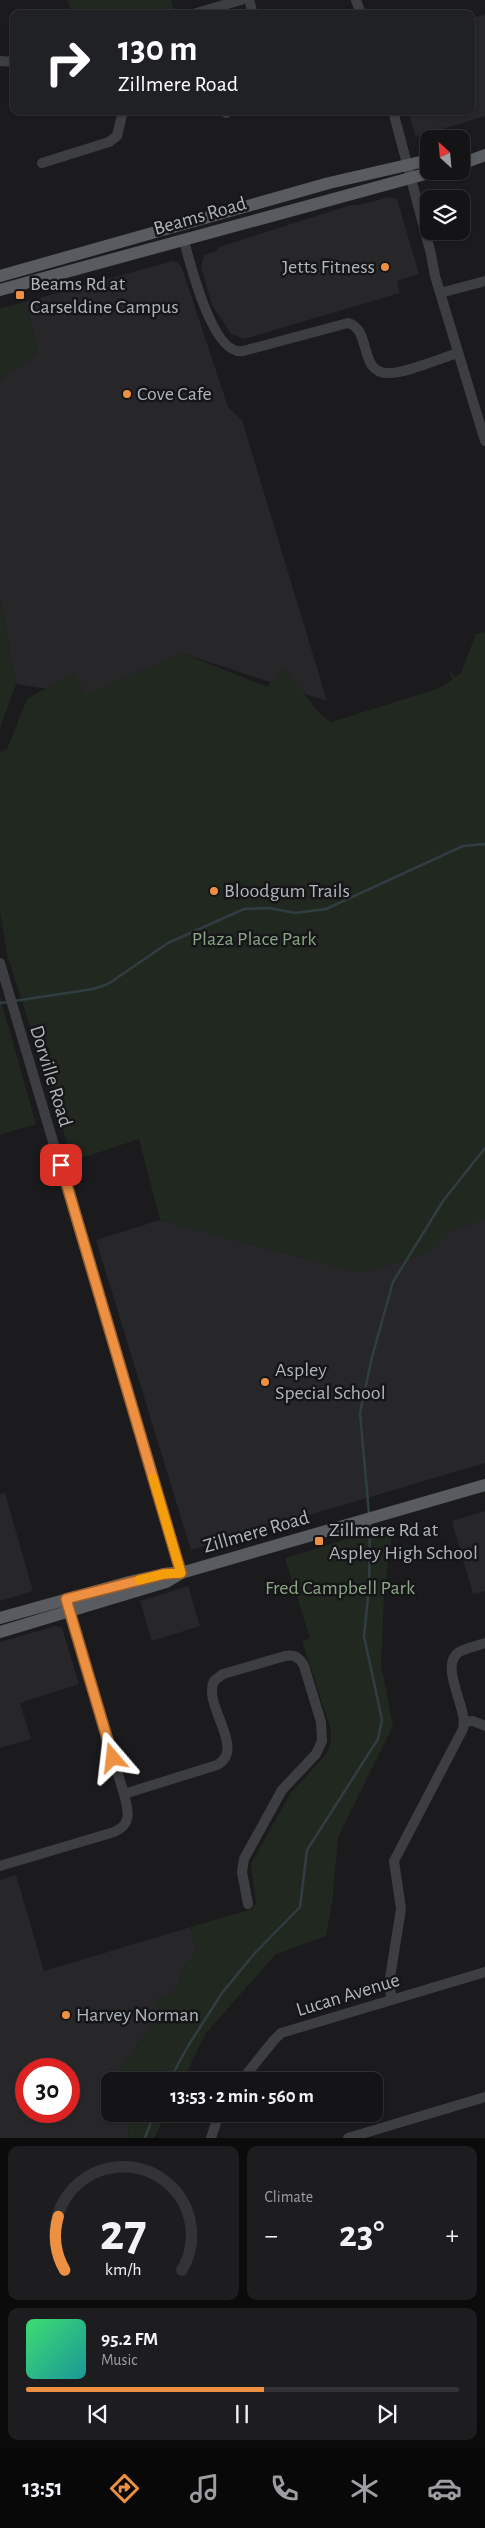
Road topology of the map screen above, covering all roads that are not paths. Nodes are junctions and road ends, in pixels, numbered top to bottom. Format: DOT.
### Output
graph roads {
  1 [pos="240,0"];
  2 [pos="206,10"];
  3 [pos="121,115"];
  4 [pos="394,115"];
  5 [pos="470,154"];
  6 [pos="485,154"];
  7 [pos="470,160"];
  8 [pos="420,162"];
  9 [pos="42,163"];
  10 [pos="407,164"];
  11 [pos="420,175"];
  12 [pos="410,178"];
  13 [pos="184,241"];
  14 [pos="0,276"];
  15 [pos="485,281"];
  16 [pos="0,290"];
  17 [pos="440,293"];
  18 [pos="458,353"];
  19 [pos="485,440"];
  20 [pos="0,963"];
  21 [pos="485,1485"];
  22 [pos="181,1573"];
  23 [pos="67,1605"];
  24 [pos="0,1618"];
  25 [pos="0,1632"];
  26 [pos="485,1643"];
  27 [pos="464,1722"];
  28 [pos="485,1726"];
  29 [pos="124,1794"];
  30 [pos="0,1866"];
  31 [pos="248,1904"];
  32 [pos="485,1972"];
  33 [pos="392,2000"];
  34 [pos="248,2072"];
  35 [pos="485,2097"];
  36 [pos="216,2122"];
  37 [pos="211,2138"];
  38 [pos="348,2138"];
  1 -- 2 [label="street"];
  3 -- 9 [label="street"];
  4 -- 10 [label="street"];
  5 -- 6 [label="main road"];
  6 -- 7 [label="main road"];
  8 -- 10 [label="main road, Beams Road"];
  10 -- 12 [label="street"];
  10 -- 14 [label="main road, Beams Road"];
  11 -- 12 [label="main road, Beams Road"];
  12 -- 13 [label="main road, Beams Road"];
  12 -- 17 [label="street"];
  13 -- 16 [label="main road, Beams Road"];
  13 -- 18 [label="street"];
  15 -- 17 [label="street"];
  17 -- 18 [label="street"];
  18 -- 19 [label="street"];
  20 -- 22 [label="street, Dorville Road"];
  21 -- 22 [label="main road, Zillmere Road"];
  22 -- 23 [label="main road, Zillmere Road"];
  23 -- 24 [label="main road, Zillmere Road"];
  23 -- 25 [label="main road, Zillmere Road"];
  23 -- 29 [label="street"];
  26 -- 27 [label="street"];
  27 -- 28 [label="street"];
  27 -- 33 [label="street"];
  29 -- 30 [label="street"];
  29 -- 31 [label="street"];
  32 -- 33 [label="street, Lucan Avenue"];
  33 -- 34 [label="street, Lucan Avenue"];
  35 -- 38 [label="street"];
  36 -- 37 [label="street"];
}
